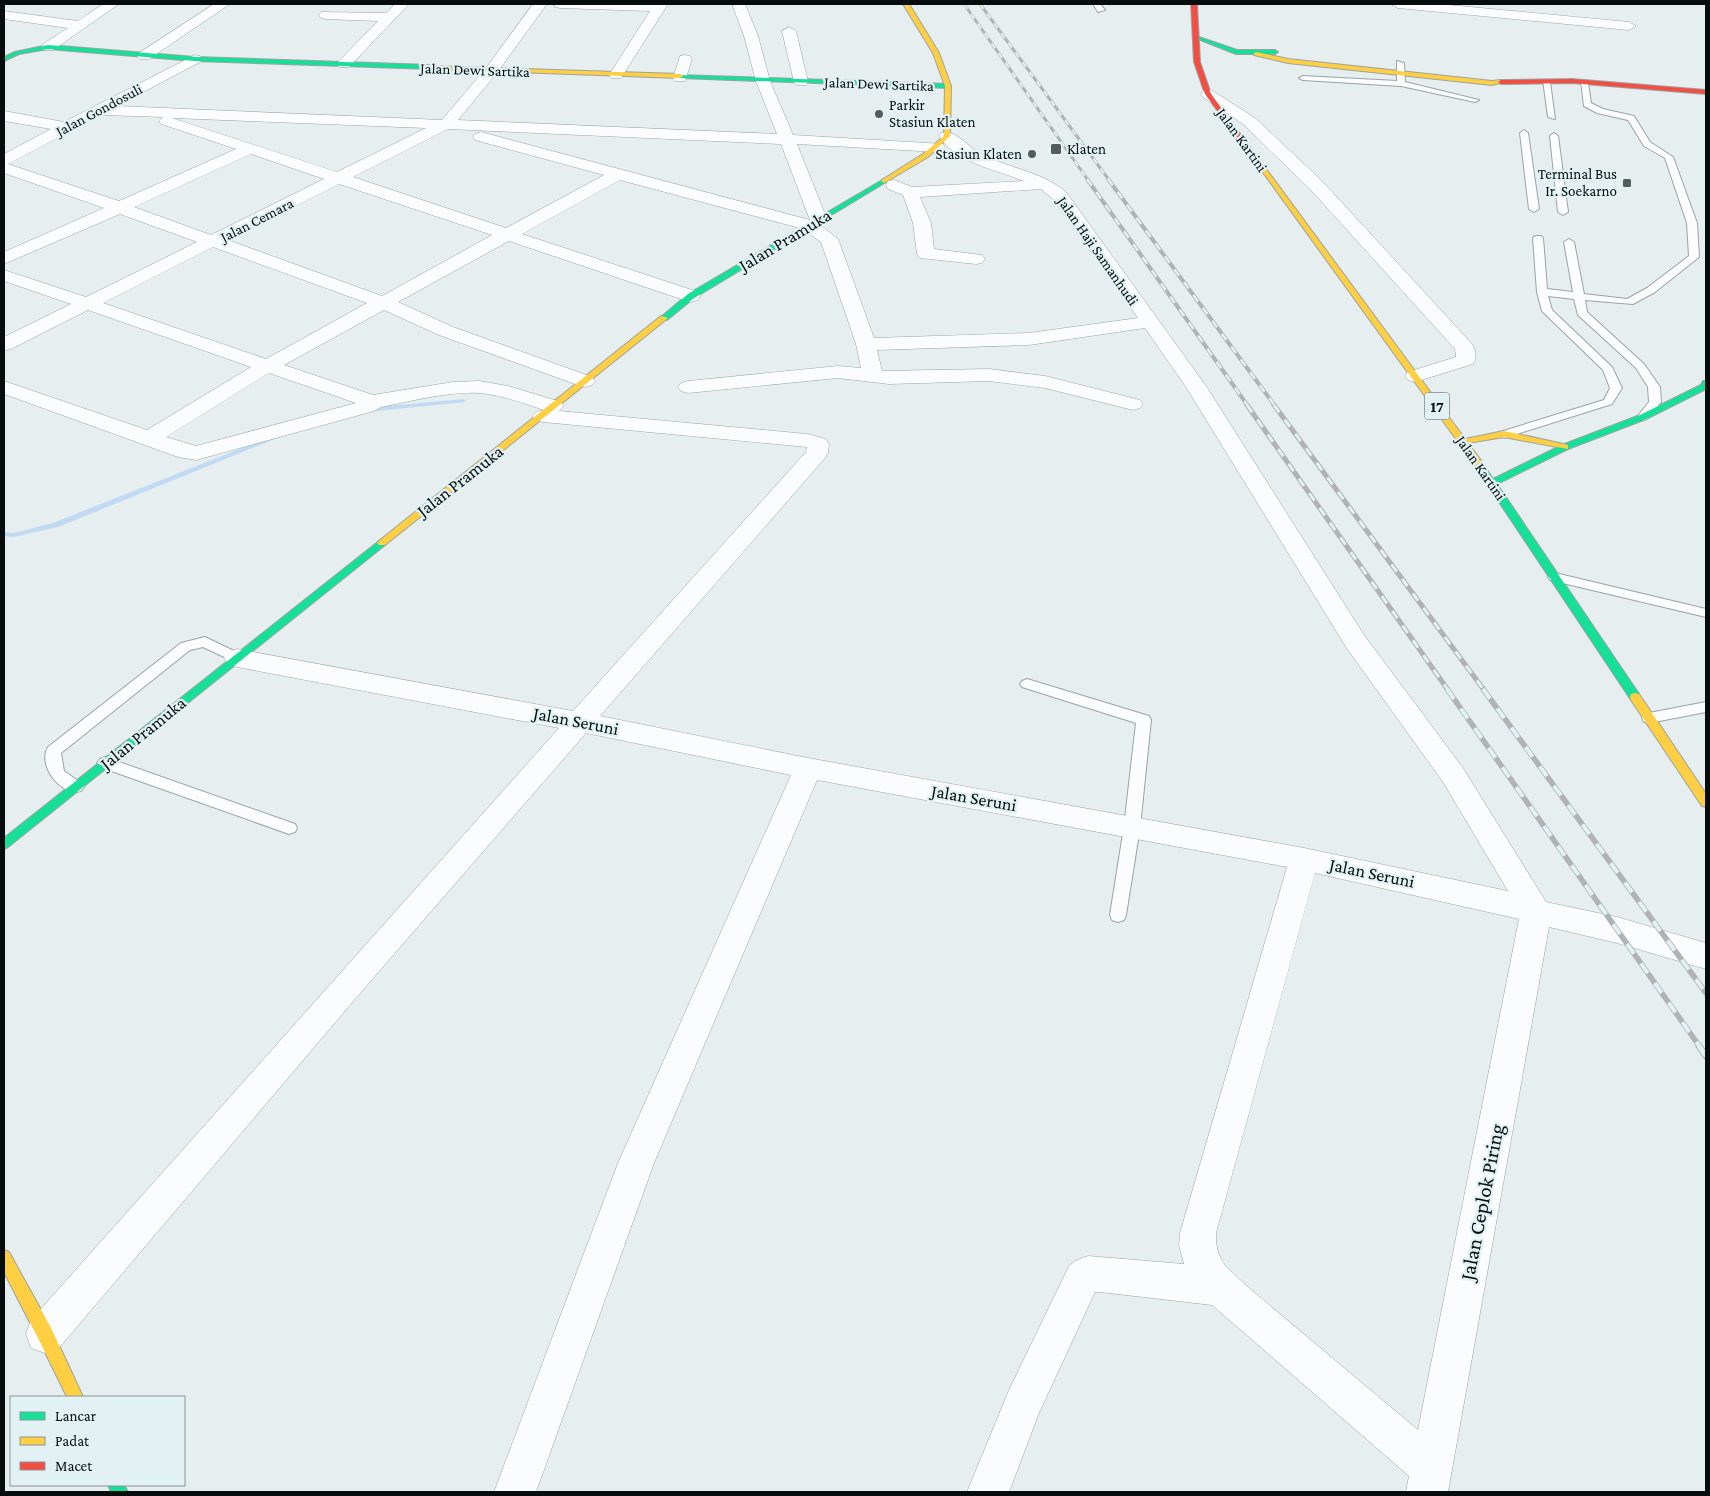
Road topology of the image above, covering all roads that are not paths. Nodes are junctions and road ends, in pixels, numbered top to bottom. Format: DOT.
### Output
graph roads {
  1 [pos="112,4"];
  2 [pos="223,4"];
  3 [pos="402,4"];
  4 [pos="540,4"];
  5 [pos="560,4"];
  6 [pos="738,4"];
  7 [pos="906,4"];
  8 [pos="1194,4"];
  9 [pos="1398,4"];
  10 [pos="660,5"];
  11 [pos="4,15"];
  12 [pos="326,15"];
  13 [pos="388,17"];
  14 [pos="79,25"];
  15 [pos="1629,26"];
  16 [pos="789,31"];
  17 [pos="1194,36"];
  18 [pos="48,47"];
  19 [pos="1236,52"];
  20 [pos="144,56"];
  21 [pos="4,59"];
  22 [pos="195,59"];
  23 [pos="685,59"];
  24 [pos="1196,62"];
  25 [pos="344,64"];
  26 [pos="491,71"];
  27 [pos="1401,74"];
  28 [pos="616,75"];
  29 [pos="680,78"];
  30 [pos="1303,78"];
  31 [pos="763,81"];
  32 [pos="800,82"];
  33 [pos="1546,82"];
  34 [pos="1584,83"];
  35 [pos="948,86"];
  36 [pos="1706,92"];
  37 [pos="1208,94"];
  38 [pos="1475,100"];
  39 [pos="101,110"];
  40 [pos="151,112"];
  41 [pos="4,116"];
  42 [pos="1552,117"];
  43 [pos="445,126"];
  44 [pos="67,127"];
  45 [pos="1524,133"];
  46 [pos="1554,136"];
  47 [pos="787,138"];
  48 [pos="942,142"];
  49 [pos="4,146"];
  50 [pos="30,147"];
  51 [pos="250,149"];
  52 [pos="977,159"];
  53 [pos="4,160"];
  54 [pos="918,162"];
  55 [pos="4,168"];
  56 [pos="618,174"];
  57 [pos="340,179"];
  58 [pos="886,181"];
  59 [pos="1052,188"];
  60 [pos="910,192"];
  61 [pos="121,208"];
  62 [pos="1534,209"];
  63 [pos="1563,212"];
  64 [pos="814,222"];
  65 [pos="509,234"];
  66 [pos="1538,238"];
  67 [pos="212,242"];
  68 [pos="1569,242"];
  69 [pos="4,259"];
  70 [pos="976,259"];
  71 [pos="4,275"];
  72 [pos="1542,292"];
  73 [pos="691,296"];
  74 [pos="1578,296"];
  75 [pos="384,303"];
  76 [pos="87,304"];
  77 [pos="1148,322"];
  78 [pos="866,344"];
  79 [pos="4,345"];
  80 [pos="267,366"];
  81 [pos="874,375"];
  82 [pos="1415,376"];
  83 [pos="585,381"];
  84 [pos="1706,383"];
  85 [pos="4,387"];
  86 [pos="688,388"];
  87 [pos="372,402"];
  88 [pos="1133,404"];
  89 [pos="548,411"];
  90 [pos="1643,417"];
  91 [pos="1504,434"];
  92 [pos="149,438"];
  93 [pos="1462,442"];
  94 [pos="1565,446"];
  95 [pos="1492,482"];
  96 [pos="1555,577"];
  97 [pos="1706,613"];
  98 [pos="237,658"];
  99 [pos="1027,684"];
  100 [pos="1706,707"];
  101 [pos="1648,718"];
  102 [pos="580,722"];
  103 [pos="105,763"];
  104 [pos="808,768"];
  105 [pos="76,787"];
  106 [pos="1706,804"];
  107 [pos="1132,827"];
  108 [pos="289,828"];
  109 [pos="4,844"];
  110 [pos="1304,859"];
  111 [pos="1536,912"];
  112 [pos="1118,915"];
  113 [pos="1706,956"];
  114 [pos="4,1257"];
  115 [pos="1221,1287"];
  116 [pos="45,1334"];
  117 [pos="75,1396"];
  118 [pos="1429,1480"];
  119 [pos="515,1492"];
  120 [pos="988,1492"];
  1 -- 14 [label="street"];
  2 -- 20 [label="street"];
  3 -- 13 [label="street"];
  4 -- 26 [label="street, Jalan Cemara"];
  5 -- 10 [label="street"];
  6 -- 31 [label="street"];
  7 -- 35 [label="main road"];
  8 -- 17 [label="main road, Jalan Kartini / 17"];
  9 -- 15 [label="street"];
  10 -- 28 [label="street"];
  11 -- 14 [label="street"];
  12 -- 13 [label="street"];
  13 -- 25 [label="street"];
  14 -- 18 [label="street"];
  16 -- 32 [label="street"];
  17 -- 19 [label="main road"];
  17 -- 24 [label="main road, Jalan Kartini / 17"];
  18 -- 20 [label="main road, Jalan Dewi Sartika"];
  18 -- 21 [label="main road, Jalan Dewi Sartika"];
  19 -- 24 [label="main road"];
  19 -- 27 [label="main road"];
  20 -- 22 [label="main road, Jalan Dewi Sartika"];
  22 -- 25 [label="main road, Jalan Dewi Sartika"];
  22 -- 39 [label="street, Jalan Gondosuli"];
  23 -- 29 [label="street"];
  24 -- 37 [label="main road, Jalan Kartini / 17"];
  25 -- 26 [label="main road, Jalan Dewi Sartika"];
  26 -- 28 [label="main road, Jalan Dewi Sartika"];
  26 -- 43 [label="street, Jalan Cemara"];
  27 -- 30 [label="lane"];
  27 -- 33 [label="main road"];
  27 -- 38 [label="lane"];
  28 -- 29 [label="main road, Jalan Dewi Sartika"];
  29 -- 31 [label="main road, Jalan Dewi Sartika"];
  31 -- 32 [label="main road, Jalan Dewi Sartika"];
  31 -- 47 [label="street"];
  32 -- 35 [label="main road, Jalan Dewi Sartika"];
  33 -- 34 [label="main road"];
  33 -- 42 [label="lane"];
  34 -- 36 [label="main road"];
  34 -- 74 [label="lane"];
  35 -- 48 [label="main road"];
  37 -- 82 [label="main road, Jalan Kartini / 17"];
  37 -- 82 [label="street"];
  39 -- 40 [label="street"];
  39 -- 44 [label="street, Jalan Gondosuli"];
  40 -- 43 [label="street"];
  40 -- 51 [label="street"];
  41 -- 44 [label="street"];
  43 -- 47 [label="street"];
  43 -- 56 [label="street"];
  43 -- 57 [label="street, Jalan Cemara"];
  44 -- 50 [label="street, Jalan Gondosuli"];
  45 -- 62 [label="lane"];
  46 -- 63 [label="lane"];
  47 -- 48 [label="street"];
  47 -- 64 [label="street"];
  48 -- 52 [label="street, Jalan Haji Samanhudi"];
  48 -- 54 [label="main road, Jalan Pramuka"];
  49 -- 50 [label="street"];
  50 -- 53 [label="street, Jalan Gondosuli"];
  51 -- 57 [label="street"];
  51 -- 61 [label="street"];
  52 -- 54 [label="street"];
  52 -- 59 [label="street, Jalan Haji Samanhudi"];
  54 -- 58 [label="main road, Jalan Pramuka"];
  55 -- 61 [label="street"];
  56 -- 64 [label="street"];
  56 -- 65 [label="street"];
  57 -- 65 [label="street"];
  57 -- 67 [label="street, Jalan Cemara"];
  58 -- 60 [label="street"];
  58 -- 64 [label="main road, Jalan Pramuka"];
  59 -- 60 [label="street"];
  59 -- 77 [label="street, Jalan Haji Samanhudi"];
  60 -- 70 [label="street"];
  61 -- 67 [label="street"];
  61 -- 69 [label="street"];
  64 -- 73 [label="main road, Jalan Pramuka"];
  64 -- 78 [label="street"];
  65 -- 73 [label="street"];
  65 -- 75 [label="street"];
  66 -- 72 [label="lane"];
  67 -- 75 [label="street"];
  67 -- 76 [label="street, Jalan Cemara"];
  68 -- 74 [label="lane"];
  71 -- 76 [label="street"];
  72 -- 74 [label="lane"];
  72 -- 91 [label="lane"];
  73 -- 83 [label="main road, Jalan Pramuka"];
  74 -- 90 [label="lane"];
  75 -- 80 [label="street"];
  75 -- 83 [label="street"];
  76 -- 79 [label="street, Jalan Cemara"];
  76 -- 80 [label="street"];
  77 -- 78 [label="street"];
  77 -- 111 [label="street, Jalan Haji Samanhudi"];
  78 -- 81 [label="street"];
  80 -- 87 [label="street"];
  80 -- 92 [label="street"];
  81 -- 86 [label="street"];
  81 -- 88 [label="street"];
  82 -- 93 [label="main road, Jalan Kartini / 17"];
  83 -- 89 [label="main road, Jalan Pramuka"];
  84 -- 90 [label="main road"];
  85 -- 92 [label="street"];
  87 -- 89 [label="street"];
  87 -- 92 [label="street"];
  89 -- 98 [label="main road, Jalan Pramuka"];
  89 -- 102 [label="street"];
  90 -- 94 [label="main road"];
  91 -- 93 [label="main road"];
  91 -- 94 [label="main road"];
  93 -- 95 [label="main road, Jalan Kartini / 17"];
  94 -- 95 [label="main road"];
  95 -- 96 [label="main road, Jalan Kartini / 17"];
  96 -- 97 [label="lane"];
  96 -- 101 [label="main road, Jalan Kartini / 17"];
  98 -- 102 [label="street, Jalan Seruni"];
  98 -- 103 [label="main road, Jalan Pramuka"];
  98 -- 105 [label="lane"];
  99 -- 107 [label="lane"];
  100 -- 101 [label="lane"];
  101 -- 106 [label="main road, Jalan Kartini / 17"];
  102 -- 104 [label="street, Jalan Seruni"];
  102 -- 116 [label="street"];
  103 -- 105 [label="main road, Jalan Pramuka"];
  103 -- 108 [label="lane"];
  104 -- 107 [label="street, Jalan Seruni"];
  104 -- 119 [label="street"];
  105 -- 109 [label="main road, Jalan Pramuka"];
  107 -- 110 [label="street, Jalan Seruni"];
  107 -- 112 [label="lane"];
  110 -- 111 [label="street, Jalan Seruni"];
  110 -- 115 [label="street"];
  111 -- 113 [label="street, Jalan Seruni"];
  111 -- 118 [label="street, Jalan Ceplok Piring"];
  114 -- 116 [label="main road"];
  115 -- 118 [label="street"];
  115 -- 120 [label="street"];
  116 -- 117 [label="main road"];
}
